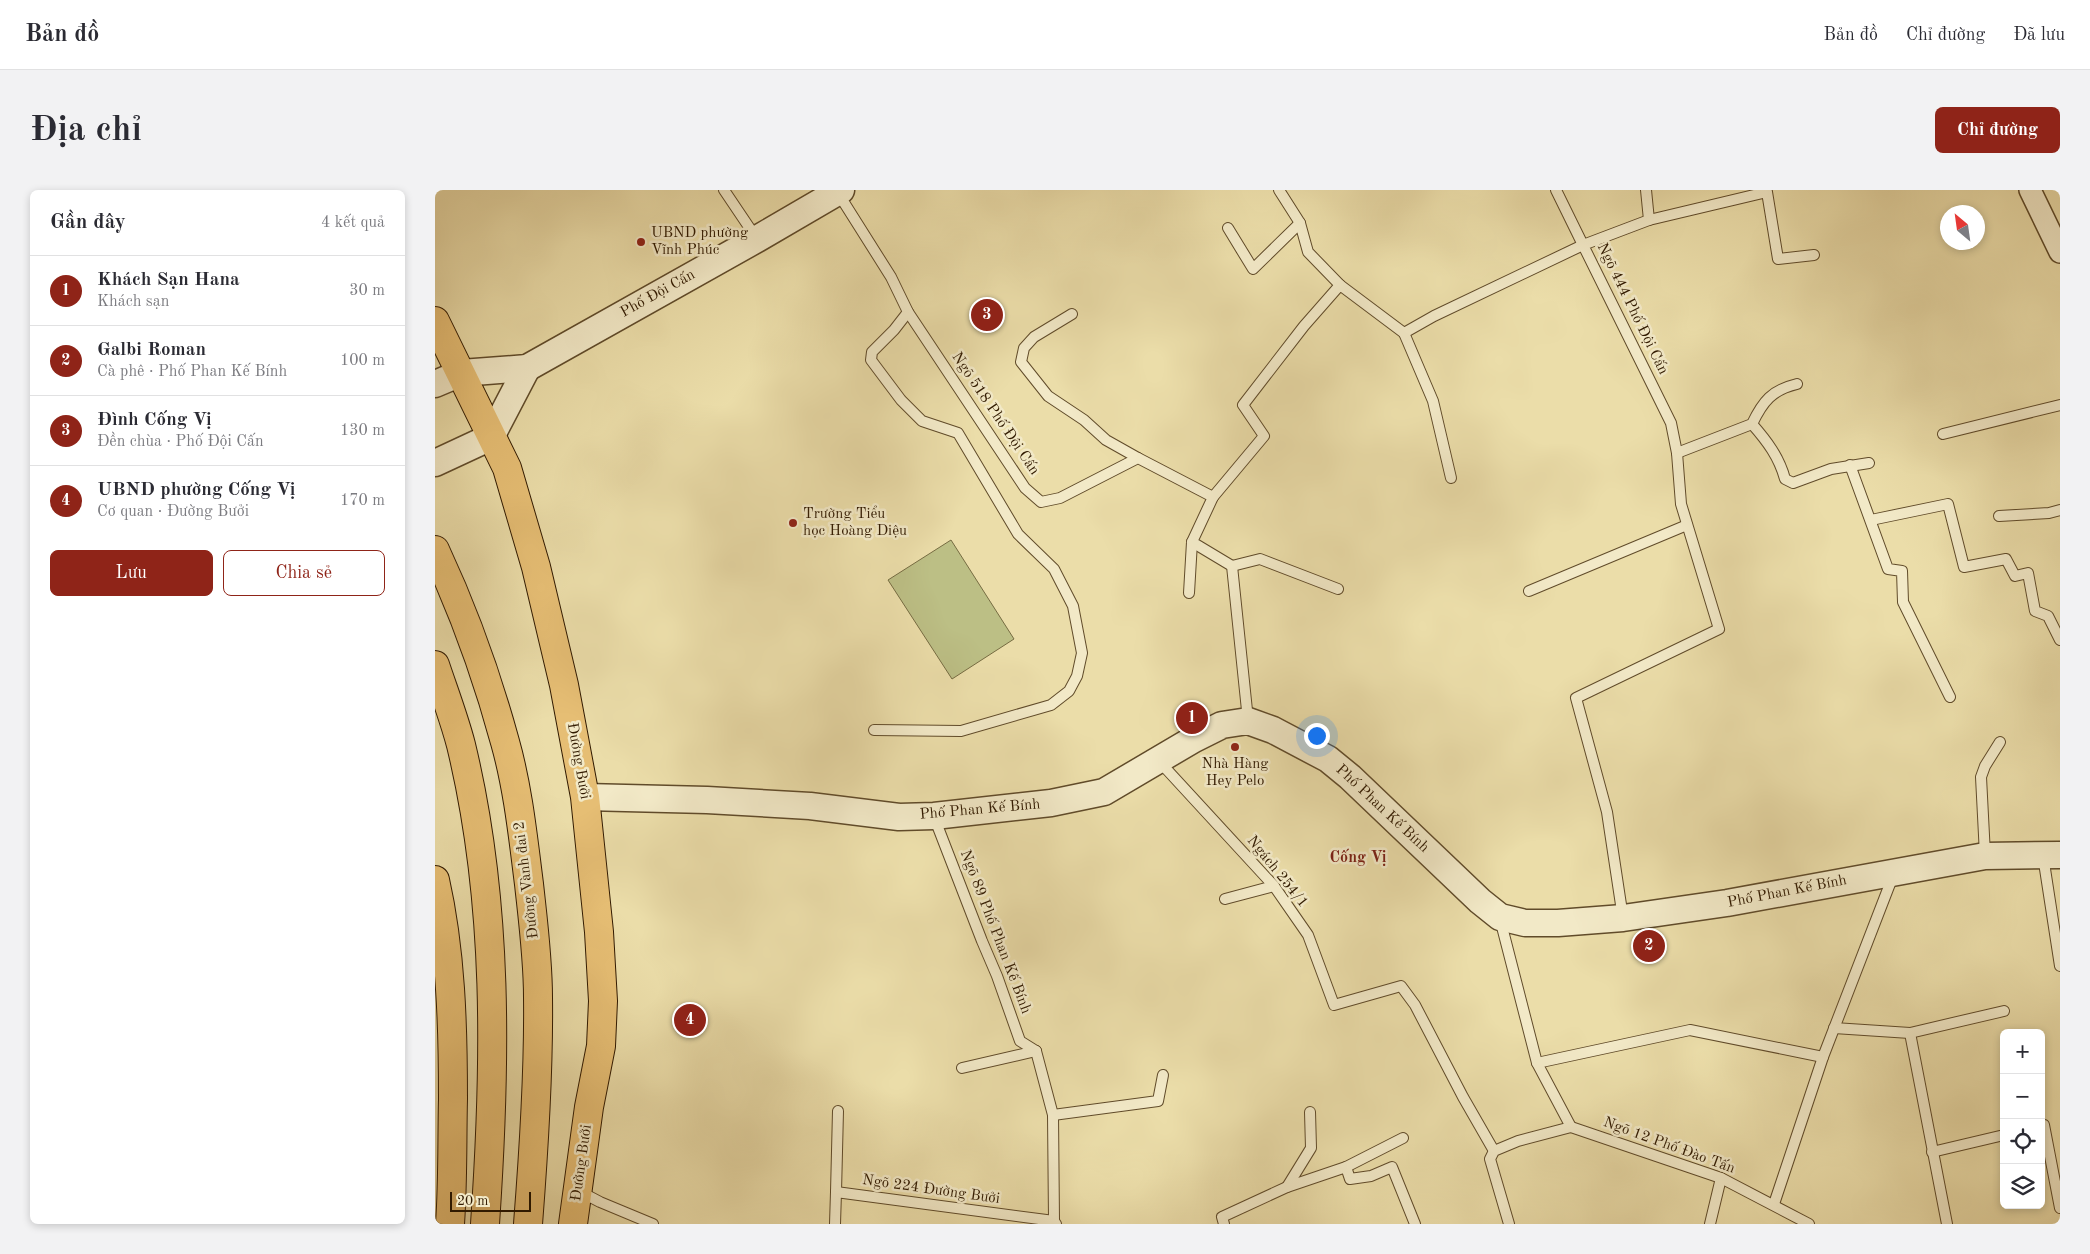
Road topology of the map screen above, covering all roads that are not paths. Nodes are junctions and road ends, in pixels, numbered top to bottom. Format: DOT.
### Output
graph roads {
  1 [pos="724,190"];
  2 [pos="1279,190"];
  3 [pos="1556,190"];
  4 [pos="1646,190"];
  5 [pos="2030,190"];
  6 [pos="839,191"];
  7 [pos="1649,220"];
  8 [pos="1300,223"];
  9 [pos="1228,228"];
  10 [pos="757,239"];
  11 [pos="1583,245"];
  12 [pos="2060,252"];
  13 [pos="1814,255"];
  14 [pos="1340,285"];
  15 [pos="908,312"];
  16 [pos="1072,314"];
  17 [pos="435,321"];
  18 [pos="1405,333"];
  19 [pos="527,368"];
  20 [pos="461,373"];
  21 [pos="435,384"];
  22 [pos="1797,384"];
  23 [pos="2060,405"];
  24 [pos="1752,424"];
  25 [pos="1943,434"];
  26 [pos="491,437"];
  27 [pos="1677,453"];
  28 [pos="1137,458"];
  29 [pos="1869,462"];
  30 [pos="435,463"];
  31 [pos="1850,465"];
  32 [pos="1451,478"];
  33 [pos="1213,497"];
  34 [pos="2060,510"];
  35 [pos="1999,516"];
  36 [pos="1871,520"];
  37 [pos="1687,525"];
  38 [pos="1192,542"];
  39 [pos="435,550"];
  40 [pos="1232,566"];
  41 [pos="1338,589"];
  42 [pos="1529,591"];
  43 [pos="1189,593"];
  44 [pos="2060,640"];
  45 [pos="435,666"];
  46 [pos="1949,697"];
  47 [pos="1248,721"];
  48 [pos="874,730"];
  49 [pos="2000,742"];
  50 [pos="1158,760"];
  51 [pos="585,798"];
  52 [pos="934,816"];
  53 [pos="2051,855"];
  54 [pos="1985,856"];
  55 [pos="1894,872"];
  56 [pos="435,880"];
  57 [pos="1274,886"];
  58 [pos="1225,899"];
  59 [pos="1500,917"];
  60 [pos="1623,918"];
  61 [pos="2060,966"];
  62 [pos="2004,1011"];
  63 [pos="1834,1028"];
  64 [pos="1910,1033"];
  65 [pos="1036,1051"];
  66 [pos="1823,1057"];
  67 [pos="1537,1063"];
  68 [pos="962,1068"];
  69 [pos="1163,1075"];
  70 [pos="838,1111"];
  71 [pos="1310,1112"];
  72 [pos="1053,1115"];
  73 [pos="1571,1127"];
  74 [pos="2045,1130"];
  75 [pos="2000,1135"];
  76 [pos="1403,1138"];
  77 [pos="1494,1151"];
  78 [pos="1932,1152"];
  79 [pos="1346,1167"];
  80 [pos="1721,1178"];
  81 [pos="1287,1187"];
  82 [pos="578,1190"];
  83 [pos="835,1192"];
  84 [pos="1774,1204"];
  85 [pos="2060,1208"];
  86 [pos="1055,1223"];
  87 [pos="450,1224"];
  88 [pos="485,1224"];
  89 [pos="528,1224"];
  90 [pos="573,1224"];
  91 [pos="653,1224"];
  92 [pos="835,1224"];
  93 [pos="1224,1224"];
  94 [pos="1415,1224"];
  95 [pos="1509,1224"];
  96 [pos="1709,1224"];
  97 [pos="1809,1224"];
  98 [pos="1947,1224"];
  1 -- 10 [label="lane"];
  2 -- 8 [label="lane"];
  3 -- 11 [label="lane"];
  4 -- 7 [label="lane"];
  5 -- 12 [label="street"];
  6 -- 10 [label="street, Phố Đội Cấn"];
  6 -- 15 [label="lane, Ngõ 518 Phố Đội Cấn"];
  7 -- 11 [label="lane, Ngõ 444 Phố Đội Cấn"];
  7 -- 13 [label="lane, Ngõ 444 Phố Đội Cấn"];
  8 -- 9 [label="lane"];
  8 -- 14 [label="lane"];
  10 -- 19 [label="street, Phố Đội Cấn"];
  11 -- 18 [label="lane"];
  11 -- 27 [label="lane, Ngõ 444 Phố Đội Cấn"];
  14 -- 18 [label="lane"];
  14 -- 33 [label="lane"];
  15 -- 28 [label="lane, Ngõ 518 Phố Đội Cấn"];
  15 -- 48 [label="lane"];
  16 -- 28 [label="lane"];
  17 -- 20 [label="main road, Đường Bưởi"];
  18 -- 32 [label="lane"];
  19 -- 20 [label="street, Phố Đội Cấn"];
  19 -- 26 [label="street"];
  20 -- 21 [label="street, Phố Đội Cấn"];
  20 -- 26 [label="main road, Đường Bưởi"];
  22 -- 24 [label="lane"];
  23 -- 25 [label="lane"];
  24 -- 27 [label="lane"];
  24 -- 31 [label="lane"];
  26 -- 30 [label="street"];
  26 -- 51 [label="main road, Đường Bưởi"];
  27 -- 37 [label="lane, Ngõ 444 Phố Đội Cấn"];
  28 -- 33 [label="lane"];
  29 -- 31 [label="lane"];
  31 -- 36 [label="lane"];
  33 -- 38 [label="lane"];
  34 -- 35 [label="lane"];
  36 -- 44 [label="lane"];
  36 -- 46 [label="lane"];
  37 -- 42 [label="lane"];
  37 -- 60 [label="lane, Ngõ 444 Phố Đội Cấn"];
  38 -- 40 [label="lane"];
  38 -- 43 [label="lane"];
  39 -- 89 [label="main road, Đường Vành đai 2"];
  40 -- 41 [label="lane"];
  40 -- 47 [label="lane"];
  45 -- 88 [label="main road"];
  47 -- 50 [label="street, Phố Phan Kế Bính"];
  47 -- 59 [label="street, Phố Phan Kế Bính"];
  49 -- 54 [label="lane"];
  50 -- 52 [label="street, Phố Phan Kế Bính"];
  50 -- 57 [label="lane, Ngách 254/1"];
  51 -- 52 [label="street, Phố Phan Kế Bính"];
  51 -- 82 [label="main road, Đường Bưởi"];
  52 -- 65 [label="lane, Ngõ 89 Phố Phan Kế Bính"];
  53 -- 54 [label="street, Phố Phan Kế Bính"];
  53 -- 61 [label="lane"];
  54 -- 55 [label="street, Phố Phan Kế Bính"];
  55 -- 60 [label="street, Phố Phan Kế Bính"];
  55 -- 63 [label="lane"];
  56 -- 87 [label="main road"];
  57 -- 58 [label="lane"];
  57 -- 77 [label="lane, Ngách 254/1"];
  59 -- 60 [label="street, Phố Phan Kế Bính"];
  59 -- 67 [label="lane"];
  62 -- 64 [label="lane"];
  63 -- 64 [label="lane"];
  63 -- 66 [label="lane"];
  64 -- 78 [label="lane"];
  65 -- 68 [label="lane"];
  65 -- 72 [label="lane"];
  66 -- 67 [label="lane"];
  66 -- 84 [label="lane"];
  67 -- 73 [label="lane"];
  69 -- 72 [label="lane"];
  70 -- 83 [label="lane"];
  71 -- 81 [label="lane"];
  72 -- 86 [label="lane"];
  73 -- 77 [label="lane"];
  73 -- 80 [label="lane, Ngõ 12 Phố Đào Tấn"];
  74 -- 85 [label="lane"];
  75 -- 78 [label="lane"];
  76 -- 79 [label="lane"];
  77 -- 95 [label="lane"];
  78 -- 98 [label="lane"];
  79 -- 81 [label="lane"];
  79 -- 94 [label="lane"];
  80 -- 84 [label="lane, Ngõ 12 Phố Đào Tấn"];
  80 -- 96 [label="lane"];
  81 -- 93 [label="lane"];
  82 -- 90 [label="main road, Đường Bưởi"];
  82 -- 91 [label="lane"];
  83 -- 86 [label="lane, Ngõ 224 Đường Bưởi"];
  83 -- 92 [label="lane"];
  84 -- 97 [label="lane, Ngõ 12 Phố Đào Tấn"];
}
